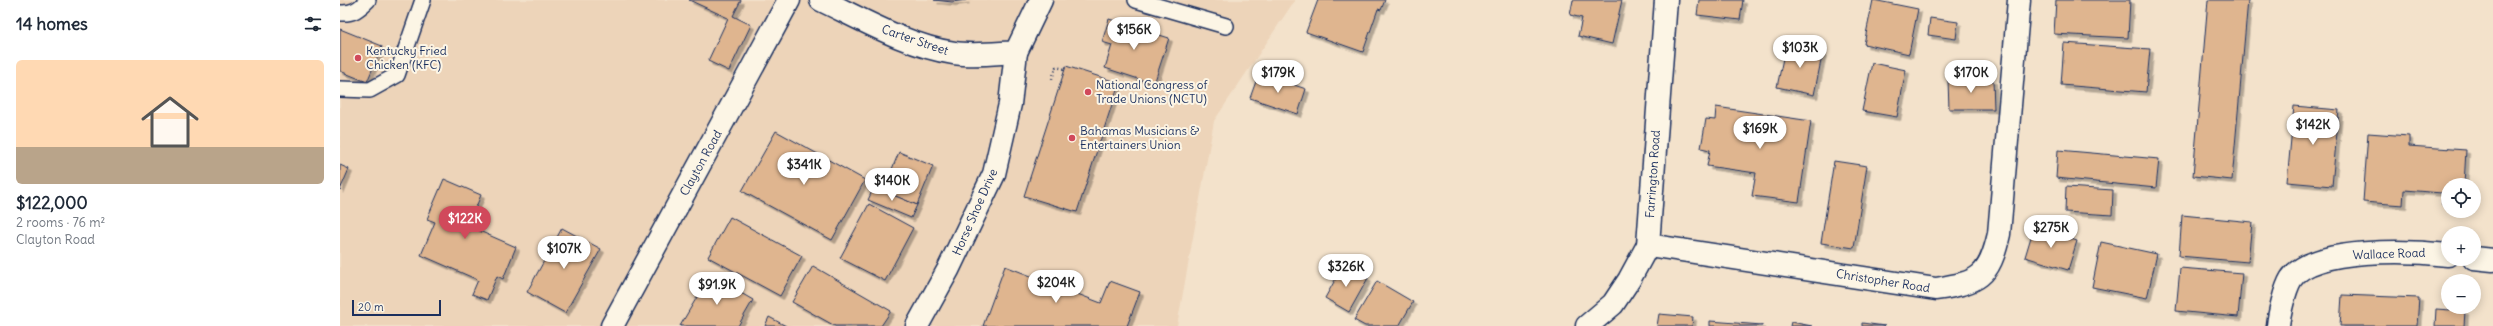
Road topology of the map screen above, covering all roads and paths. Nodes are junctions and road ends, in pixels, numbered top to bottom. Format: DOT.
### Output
graph roads {
  1 [pos="368,0"];
  2 [pos="423,0"];
  3 [pos="789,0"];
  4 [pos="821,0"];
  5 [pos="1040,0"];
  6 [pos="1136,0"];
  7 [pos="1666,0"];
  8 [pos="2019,0"];
  9 [pos="340,13"];
  10 [pos="1226,26"];
  11 [pos="1016,52"];
  12 [pos="1065,69"];
  13 [pos="1052,79"];
  14 [pos="340,89"];
  15 [pos="1648,245"];
  16 [pos="2441,255"];
  17 [pos="2481,259"];
  18 [pos="2493,260"];
  19 [pos="612,326"];
  20 [pos="917,326"];
  21 [pos="1586,326"];
  22 [pos="2278,326"];
  1 -- 9 [label="lane"];
  2 -- 14 [label="lane"];
  3 -- 19 [label="street, Clayton Road"];
  4 -- 11 [label="street, Carter Street"];
  5 -- 11 [label="street, Horse Shoe Drive"];
  6 -- 10 [label="lane"];
  7 -- 15 [label="street, Farrington Road"];
  8 -- 15 [label="street, Christopher Road"];
  11 -- 20 [label="street, Horse Shoe Drive"];
  12 -- 13 [label="path"];
  15 -- 21 [label="street, Farrington Road"];
  16 -- 22 [label="street, Wallace Road"];
  17 -- 18 [label="street"];
}
